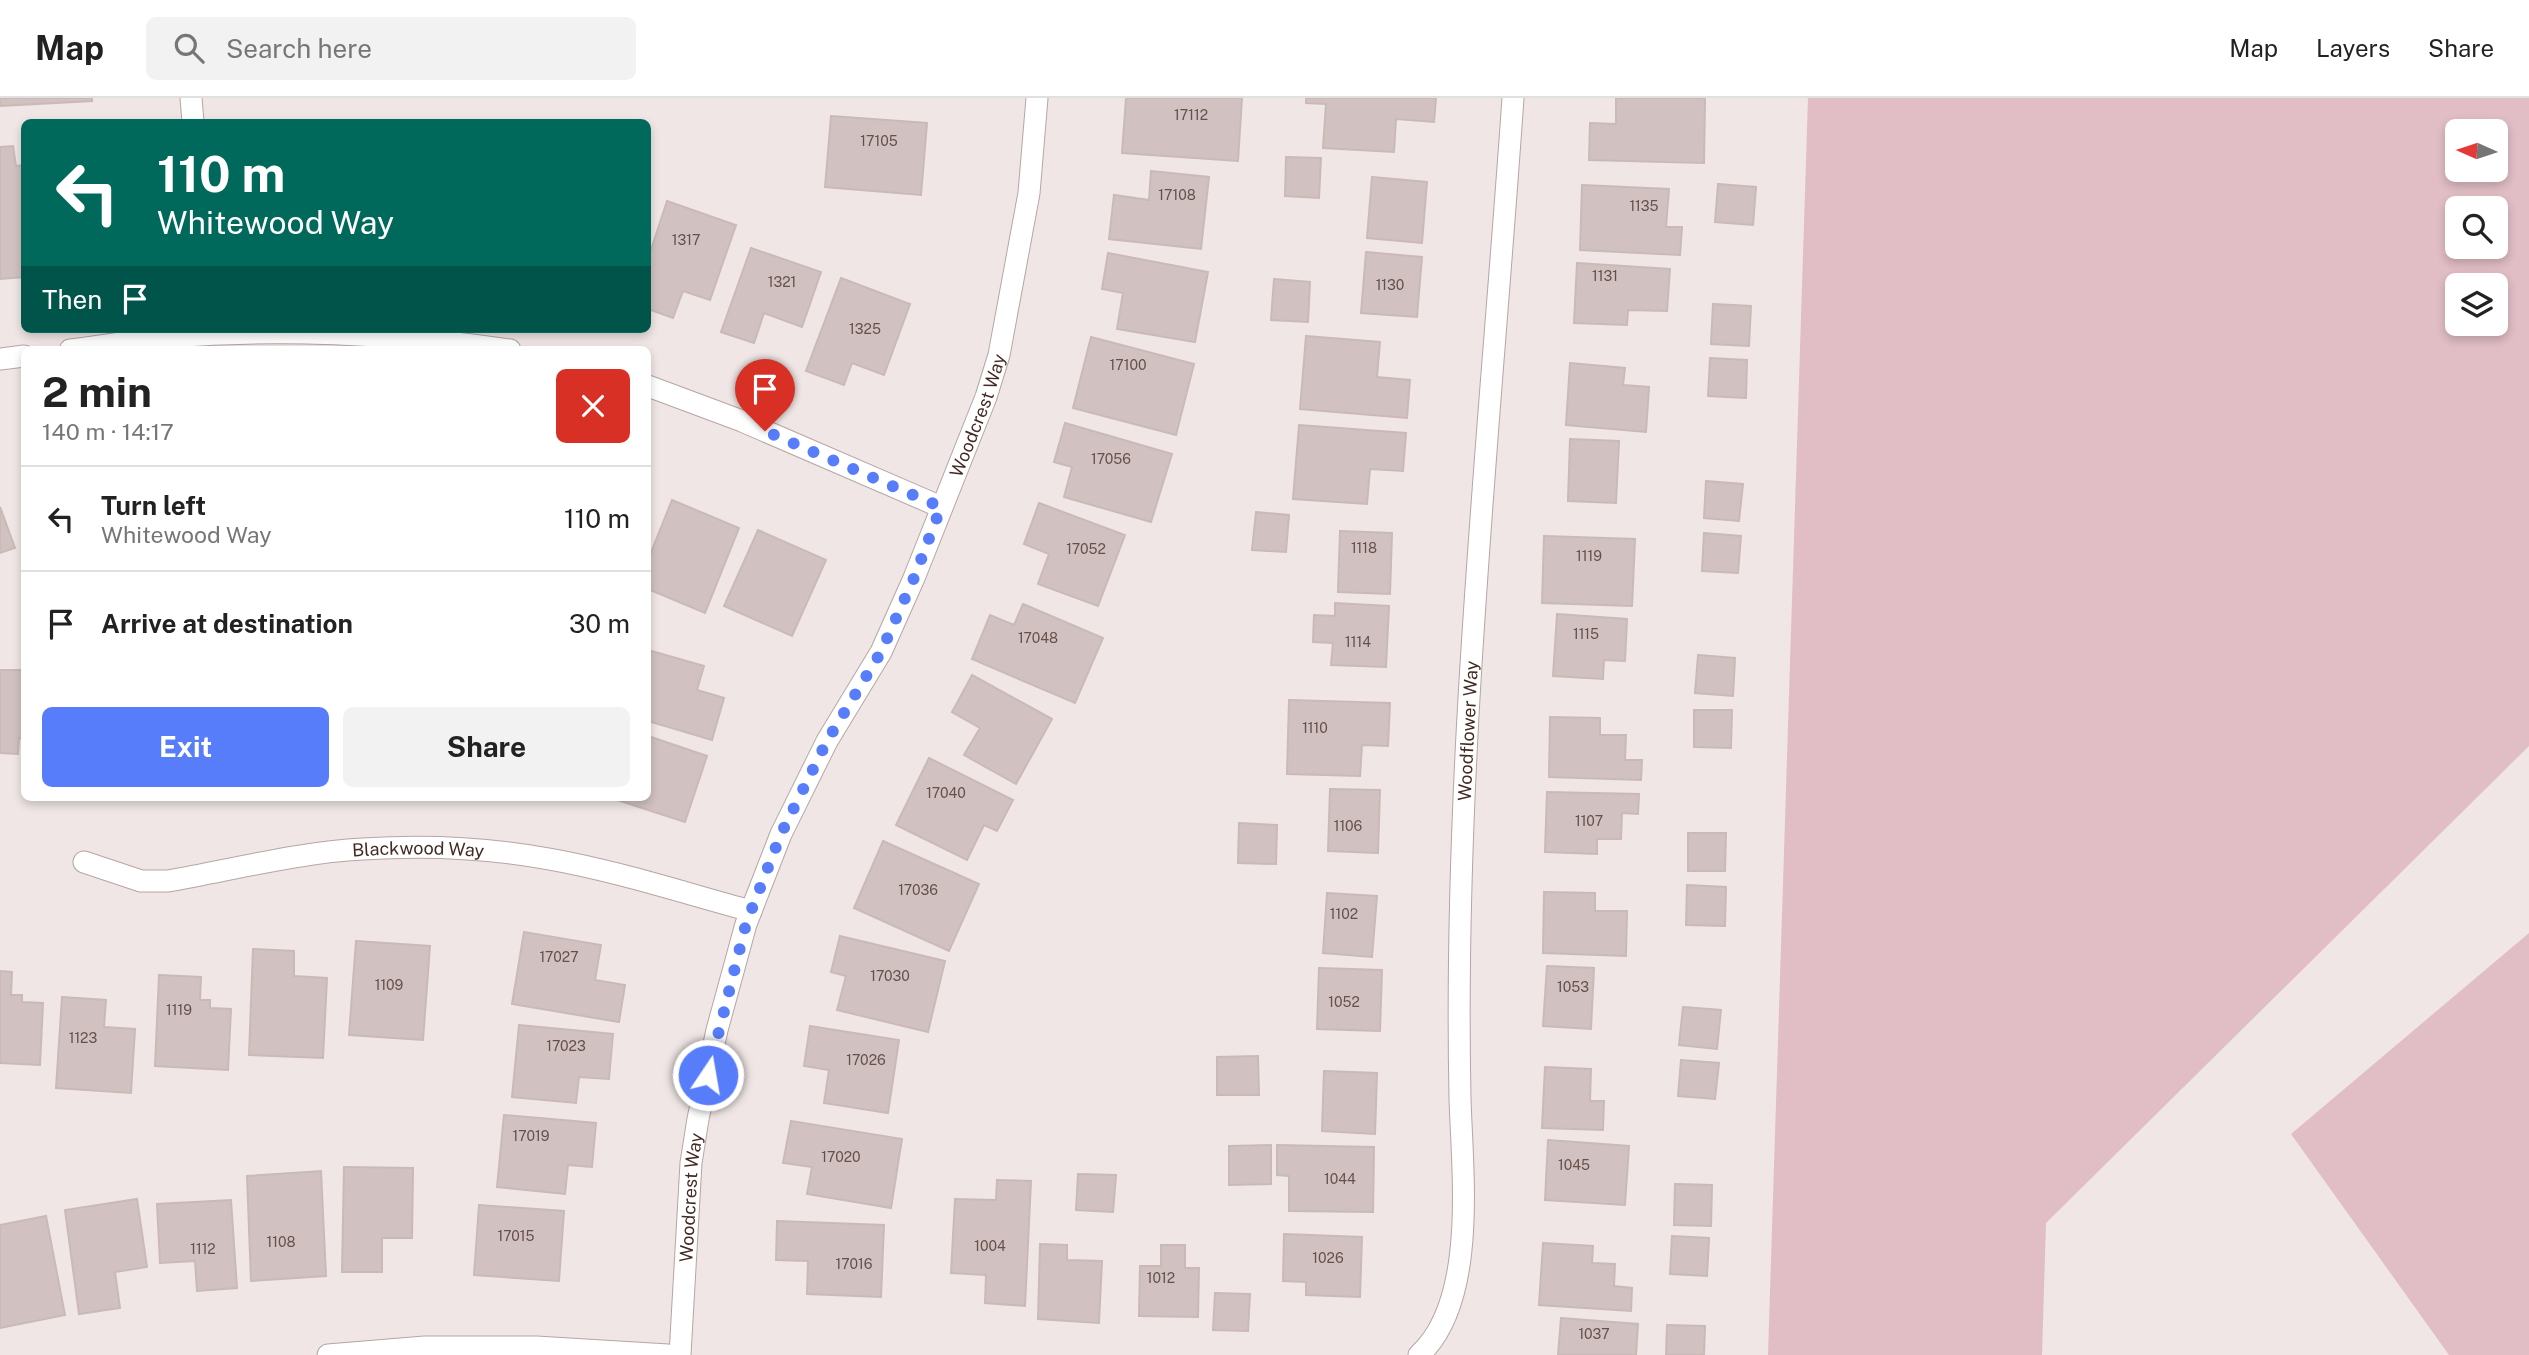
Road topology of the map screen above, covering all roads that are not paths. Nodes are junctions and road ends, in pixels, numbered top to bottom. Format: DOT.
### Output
graph roads {
  1 [pos="191,98"];
  2 [pos="1038,98"];
  3 [pos="1513,98"];
  4 [pos="193,119"];
  5 [pos="197,333"];
  6 [pos="304,333"];
  7 [pos="100,346"];
  8 [pos="473,346"];
  9 [pos="21,356"];
  10 [pos="0,359"];
  11 [pos="651,388"];
  12 [pos="941,507"];
  13 [pos="84,862"];
  14 [pos="751,911"];
  15 [pos="328,1355"];
  16 [pos="668,1355"];
  17 [pos="680,1355"];
  18 [pos="1419,1355"];
  1 -- 4 [label="street"];
  2 -- 12 [label="street, Woodcrest Way"];
  3 -- 18 [label="street, Woodflower Way"];
  5 -- 7 [label="street"];
  6 -- 8 [label="street"];
  9 -- 10 [label="street"];
  11 -- 12 [label="street"];
  12 -- 14 [label="street, Woodcrest Way"];
  13 -- 14 [label="street, Blackwood Way"];
  14 -- 17 [label="street, Woodcrest Way"];
  15 -- 16 [label="street"];
}
